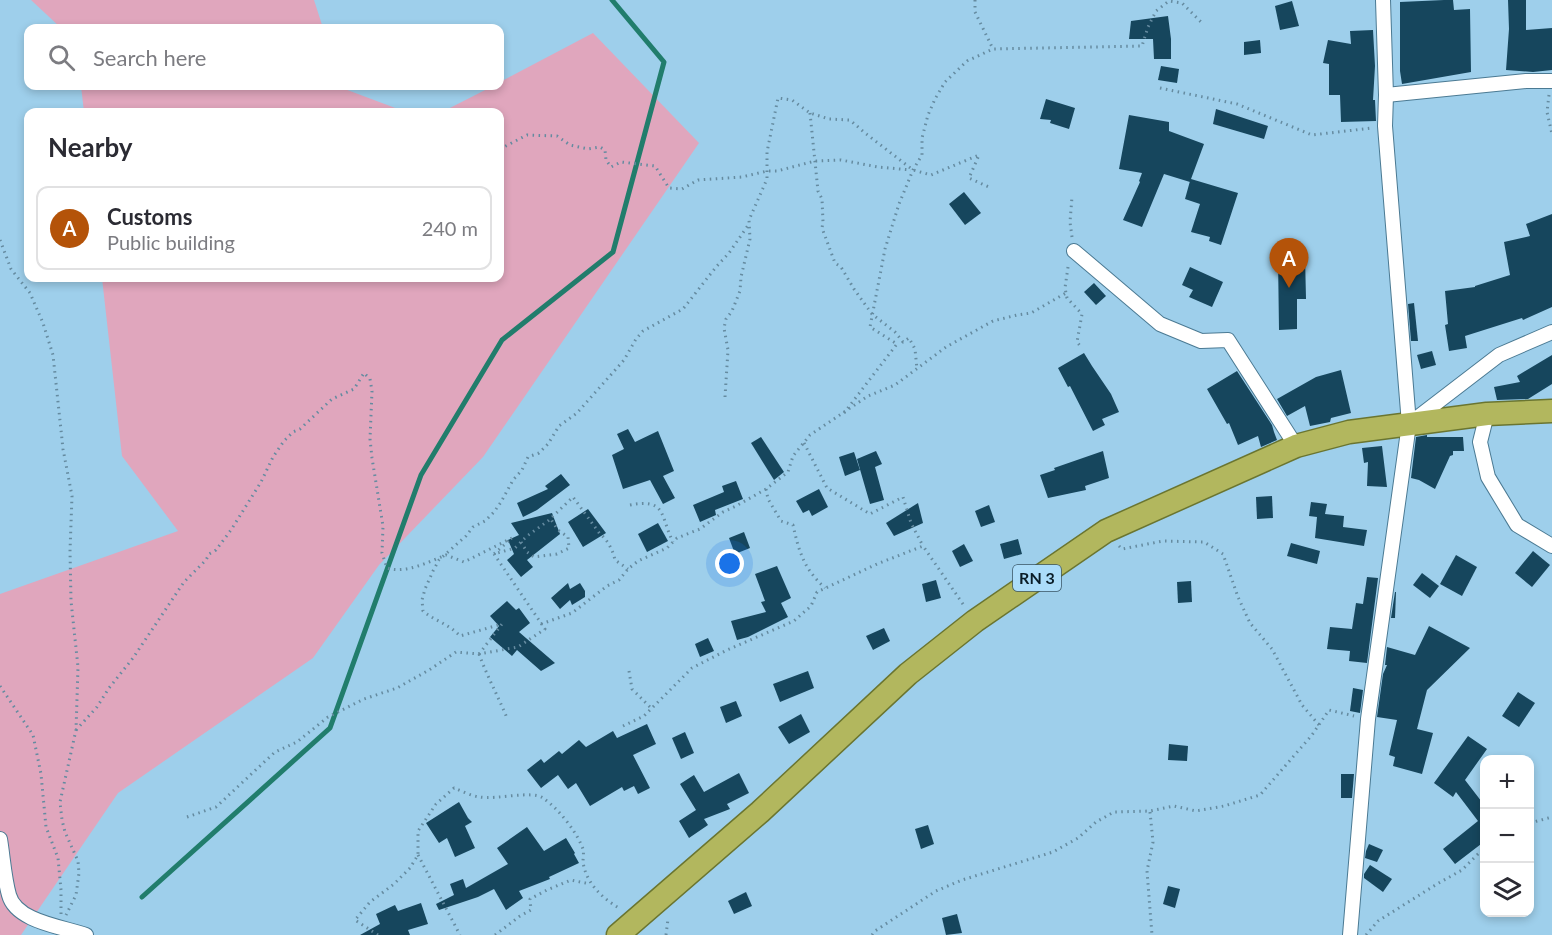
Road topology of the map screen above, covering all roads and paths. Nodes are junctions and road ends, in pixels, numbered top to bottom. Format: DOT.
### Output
graph roads {
  1 [pos="975,0"];
  2 [pos="1169,0"];
  3 [pos="1383,0"];
  4 [pos="1202,23"];
  5 [pos="993,49"];
  6 [pos="1551,81"];
  7 [pos="1160,88"];
  8 [pos="1386,95"];
  9 [pos="810,113"];
  10 [pos="1385,126"];
  11 [pos="1552,134"];
  12 [pos="504,148"];
  13 [pos="815,160"];
  14 [pos="913,170"];
  15 [pos="767,171"];
  16 [pos="991,188"];
  17 [pos="1072,197"];
  18 [pos="749,224"];
  19 [pos="0,240"];
  20 [pos="1074,251"];
  21 [pos="1066,293"];
  22 [pos="872,314"];
  23 [pos="1552,332"];
  24 [pos="1080,347"];
  25 [pos="917,369"];
  26 [pos="725,397"];
  27 [pos="1552,411"];
  28 [pos="844,412"];
  29 [pos="1486,414"];
  30 [pos="1409,424"];
  31 [pos="804,444"];
  32 [pos="1296,447"];
  33 [pos="766,489"];
  34 [pos="630,506"];
  35 [pos="550,518"];
  36 [pos="1106,531"];
  37 [pos="521,542"];
  38 [pos="673,542"];
  39 [pos="923,546"];
  40 [pos="1552,546"];
  41 [pos="494,554"];
  42 [pos="446,555"];
  43 [pos="628,569"];
  44 [pos="825,588"];
  45 [pos="975,621"];
  46 [pos="541,624"];
  47 [pos="479,654"];
  48 [pos="629,671"];
  49 [pos="0,686"];
  50 [pos="651,709"];
  51 [pos="507,718"];
  52 [pos="1368,719"];
  53 [pos="1319,725"];
  54 [pos="623,726"];
  55 [pos="76,730"];
  56 [pos="1150,811"];
  57 [pos="187,817"];
  58 [pos="1552,817"];
  59 [pos="1534,822"];
  60 [pos="0,839"];
  61 [pos="1480,853"];
  62 [pos="418,855"];
  63 [pos="592,884"];
  64 [pos="639,917"];
  65 [pos="60,927"];
  66 [pos="86,935"];
  67 [pos="378,935"];
  68 [pos="460,935"];
  69 [pos="495,935"];
  70 [pos="618,935"];
  71 [pos="872,935"];
  72 [pos="1152,935"];
  73 [pos="1350,935"];
  74 [pos="1366,935"];
  1 -- 5 [label="path"];
  2 -- 4 [label="path"];
  2 -- 5 [label="path"];
  3 -- 8 [label="street"];
  5 -- 14 [label="path"];
  6 -- 8 [label="street"];
  6 -- 11 [label="path"];
  7 -- 10 [label="path"];
  8 -- 10 [label="street"];
  9 -- 13 [label="path"];
  9 -- 14 [label="path"];
  9 -- 15 [label="path"];
  10 -- 30 [label="street"];
  12 -- 15 [label="path"];
  13 -- 14 [label="path"];
  13 -- 15 [label="path"];
  13 -- 22 [label="path"];
  14 -- 16 [label="path"];
  14 -- 22 [label="path"];
  15 -- 18 [label="path"];
  17 -- 20 [label="path"];
  18 -- 26 [label="path"];
  18 -- 42 [label="path"];
  19 -- 55 [label="path"];
  20 -- 21 [label="path"];
  20 -- 32 [label="street"];
  21 -- 24 [label="path"];
  21 -- 25 [label="path"];
  22 -- 25 [label="path"];
  22 -- 28 [label="path"];
  23 -- 30 [label="street"];
  25 -- 28 [label="path"];
  27 -- 29 [label="highway, RN 3"];
  28 -- 31 [label="path"];
  29 -- 30 [label="highway, RN 3"];
  29 -- 40 [label="street"];
  30 -- 32 [label="highway, RN 3"];
  30 -- 52 [label="street"];
  31 -- 33 [label="path"];
  31 -- 39 [label="path"];
  32 -- 36 [label="highway, RN 3"];
  33 -- 38 [label="path"];
  33 -- 44 [label="path"];
  34 -- 38 [label="path"];
  35 -- 37 [label="path"];
  35 -- 37 [label="path"];
  35 -- 43 [label="path"];
  36 -- 45 [label="highway, RN 3"];
  36 -- 53 [label="path"];
  37 -- 41 [label="path"];
  38 -- 43 [label="path"];
  39 -- 44 [label="path"];
  39 -- 45 [label="path"];
  41 -- 42 [label="path"];
  41 -- 46 [label="path"];
  42 -- 47 [label="path"];
  42 -- 55 [label="path"];
  43 -- 46 [label="path"];
  44 -- 50 [label="path"];
  45 -- 64 [label="highway, RN 3"];
  46 -- 47 [label="path"];
  47 -- 51 [label="path"];
  47 -- 57 [label="path"];
  48 -- 50 [label="path"];
  49 -- 65 [label="path"];
  50 -- 54 [label="path"];
  52 -- 53 [label="path"];
  52 -- 73 [label="street"];
  53 -- 56 [label="path"];
  55 -- 65 [label="path"];
  56 -- 71 [label="path"];
  56 -- 72 [label="path"];
  58 -- 59 [label="path"];
  60 -- 65 [label="street"];
  61 -- 74 [label="path"];
  62 -- 63 [label="path"];
  62 -- 67 [label="path"];
  62 -- 68 [label="path"];
  63 -- 64 [label="path"];
  63 -- 69 [label="path"];
  64 -- 70 [label="highway, RN 3"];
  65 -- 66 [label="street"];
}
